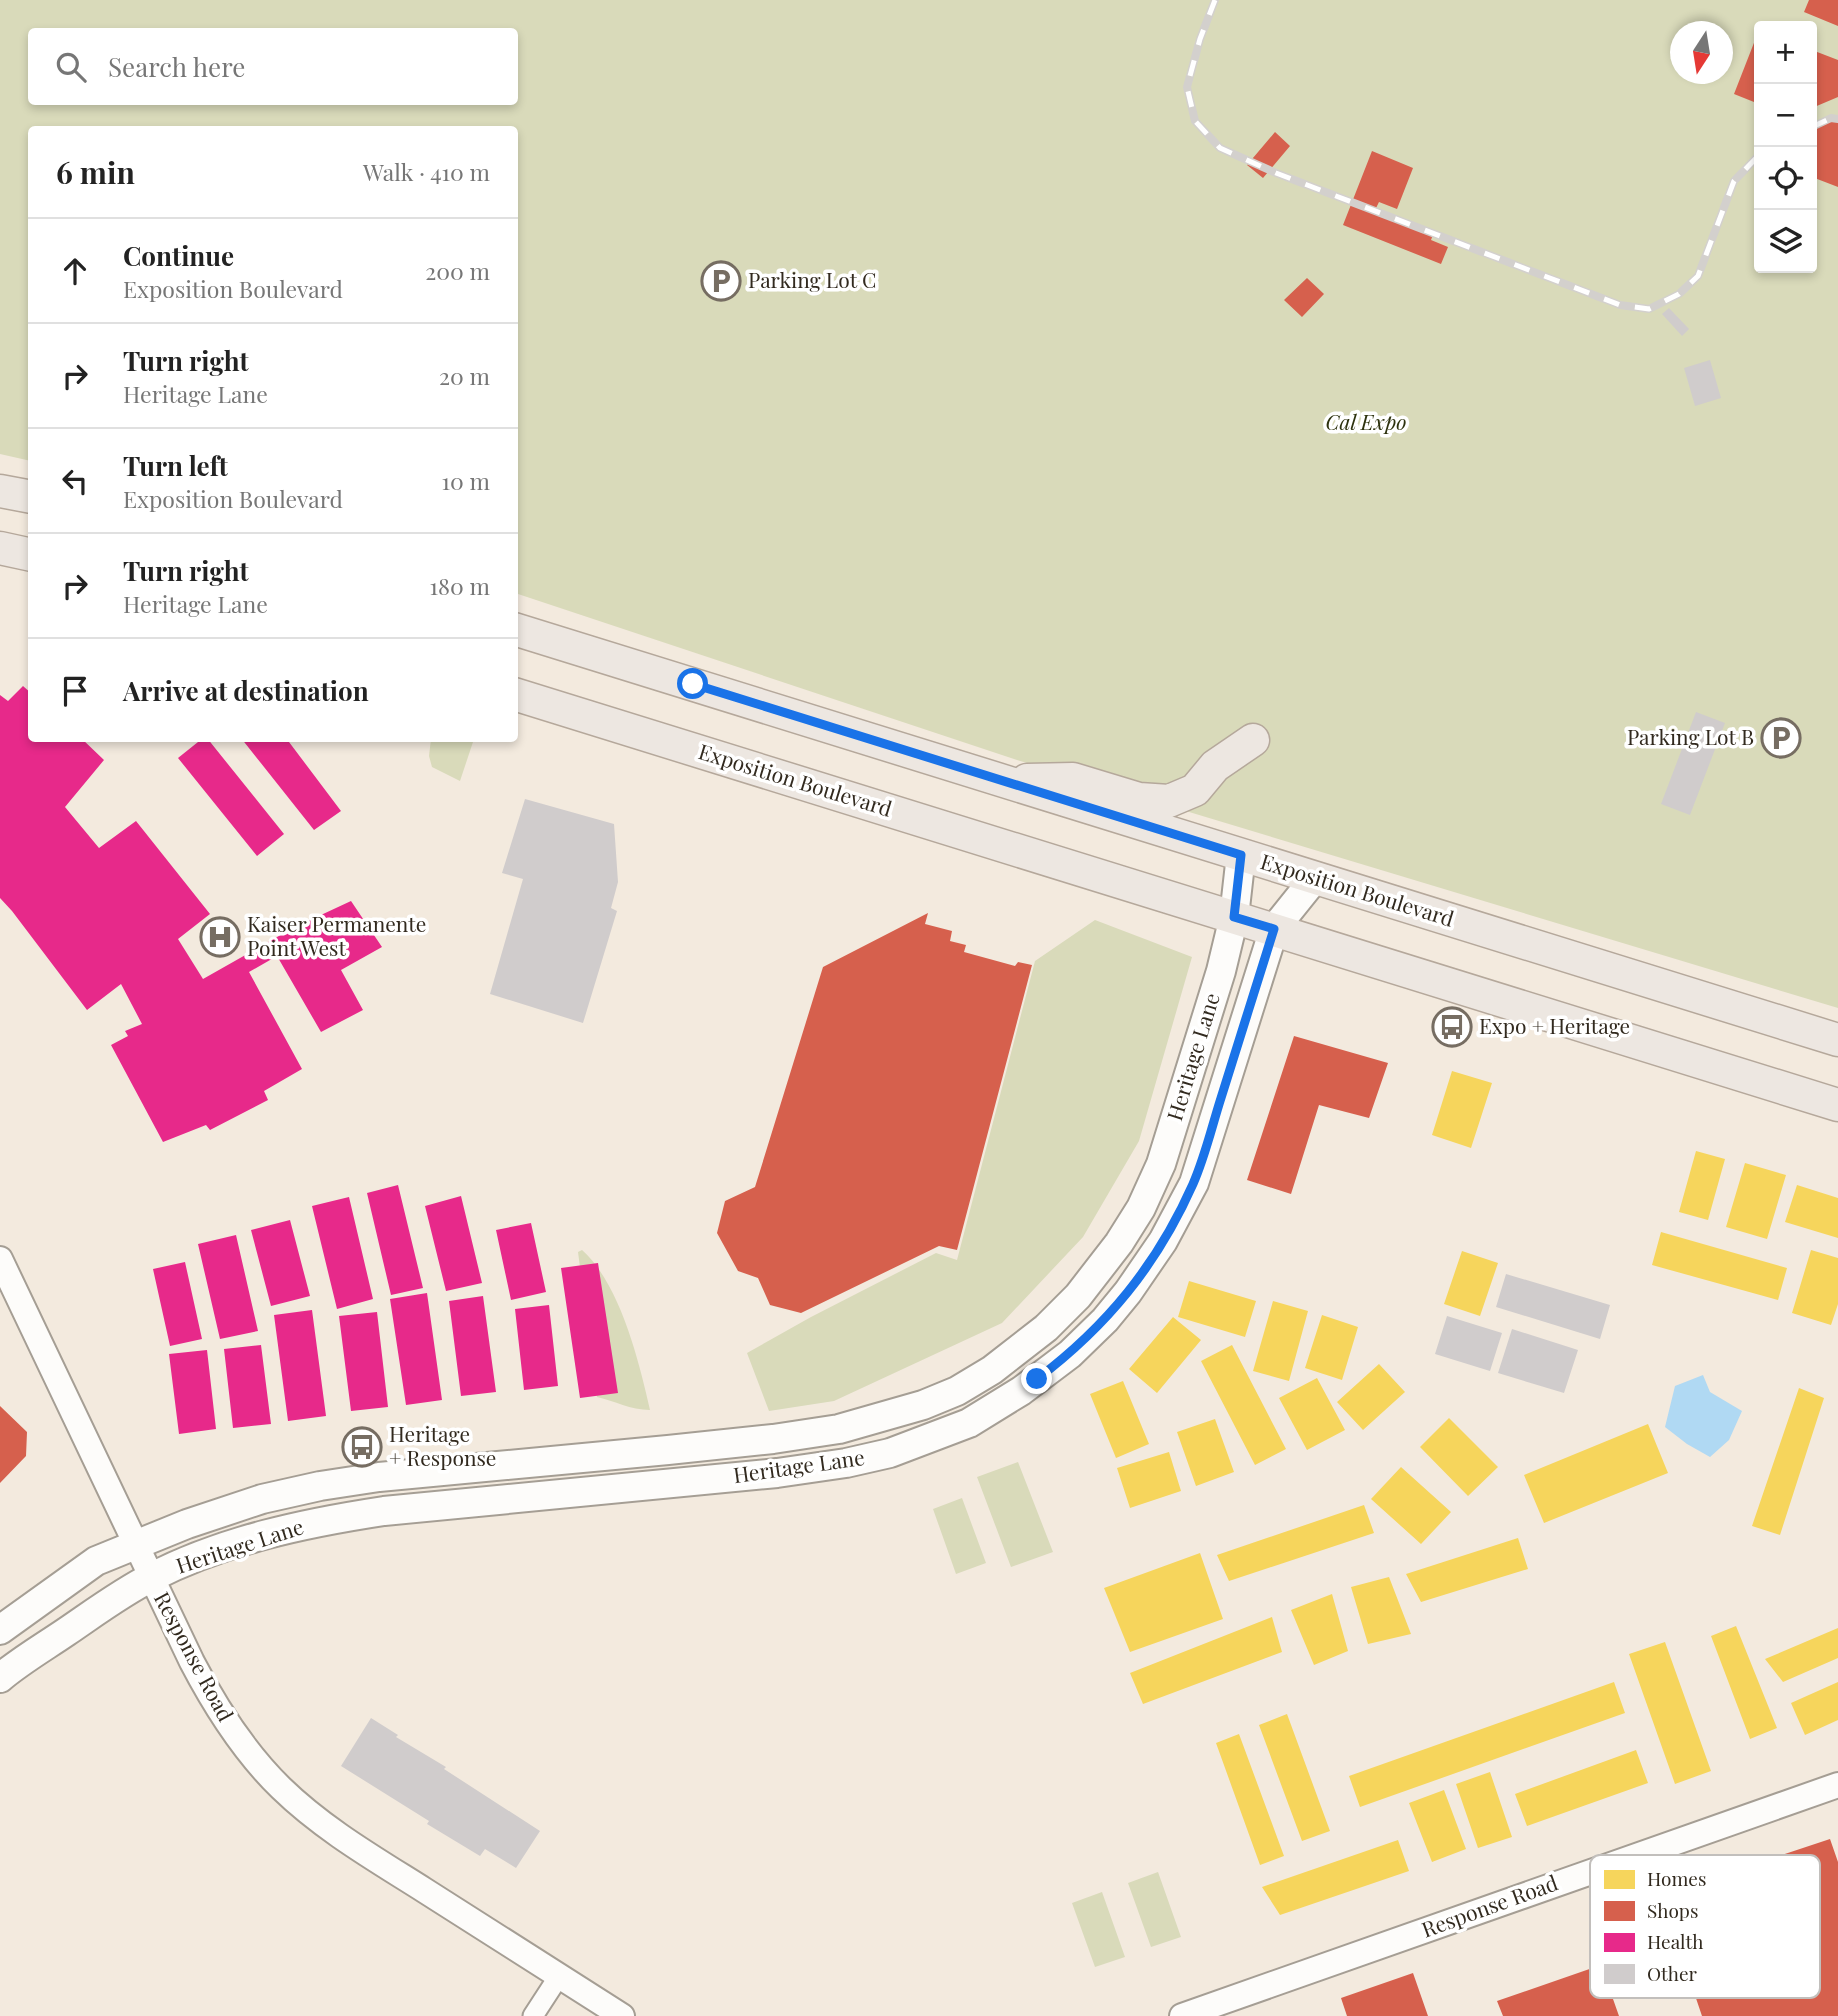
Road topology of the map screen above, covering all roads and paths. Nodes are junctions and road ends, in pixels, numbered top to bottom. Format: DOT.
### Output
graph roads {
  1 [pos="0,491"];
  2 [pos="28,496"];
  3 [pos="0,548"];
  4 [pos="28,554"];
  5 [pos="518,630"];
  6 [pos="518,695"];
  7 [pos="1253,740"];
  8 [pos="1001,780"];
  9 [pos="1241,855"];
  10 [pos="1315,878"];
  11 [pos="1234,917"];
  12 [pos="1274,929"];
  13 [pos="1838,1040"];
  14 [pos="1838,1105"];
  15 [pos="0,1259"];
  16 [pos="136,1545"];
  17 [pos="151,1577"];
  18 [pos="0,1630"];
  19 [pos="0,1678"];
  20 [pos="1838,1784"];
  21 [pos="1637,1855"];
  22 [pos="1590,1872"];
  23 [pos="559,1976"];
  24 [pos="533,2016"];
  25 [pos="622,2016"];
  26 [pos="1182,2016"];
  1 -- 2 [label="main road"];
  3 -- 4 [label="main road"];
  5 -- 8 [label="main road, Exposition Boulevard"];
  6 -- 11 [label="main road, Exposition Boulevard"];
  7 -- 8 [label="main road"];
  8 -- 9 [label="main road, Exposition Boulevard"];
  9 -- 10 [label="main road, Exposition Boulevard"];
  9 -- 11 [label="main road, Heritage Lane"];
  10 -- 12 [label="main road, Heritage Lane"];
  10 -- 13 [label="main road, Exposition Boulevard"];
  11 -- 12 [label="main road, Exposition Boulevard"];
  11 -- 16 [label="main road, Heritage Lane"];
  12 -- 14 [label="main road, Exposition Boulevard"];
  12 -- 17 [label="main road, Heritage Lane"];
  15 -- 16 [label="street, Response Road"];
  16 -- 17 [label="street, Response Road"];
  16 -- 18 [label="main road, Heritage Lane"];
  17 -- 19 [label="main road, Heritage Lane"];
  17 -- 23 [label="street, Response Road"];
  20 -- 21 [label="street, Response Road"];
  22 -- 26 [label="street, Response Road"];
  23 -- 24 [label="street"];
  23 -- 25 [label="street, Response Road"];
}
